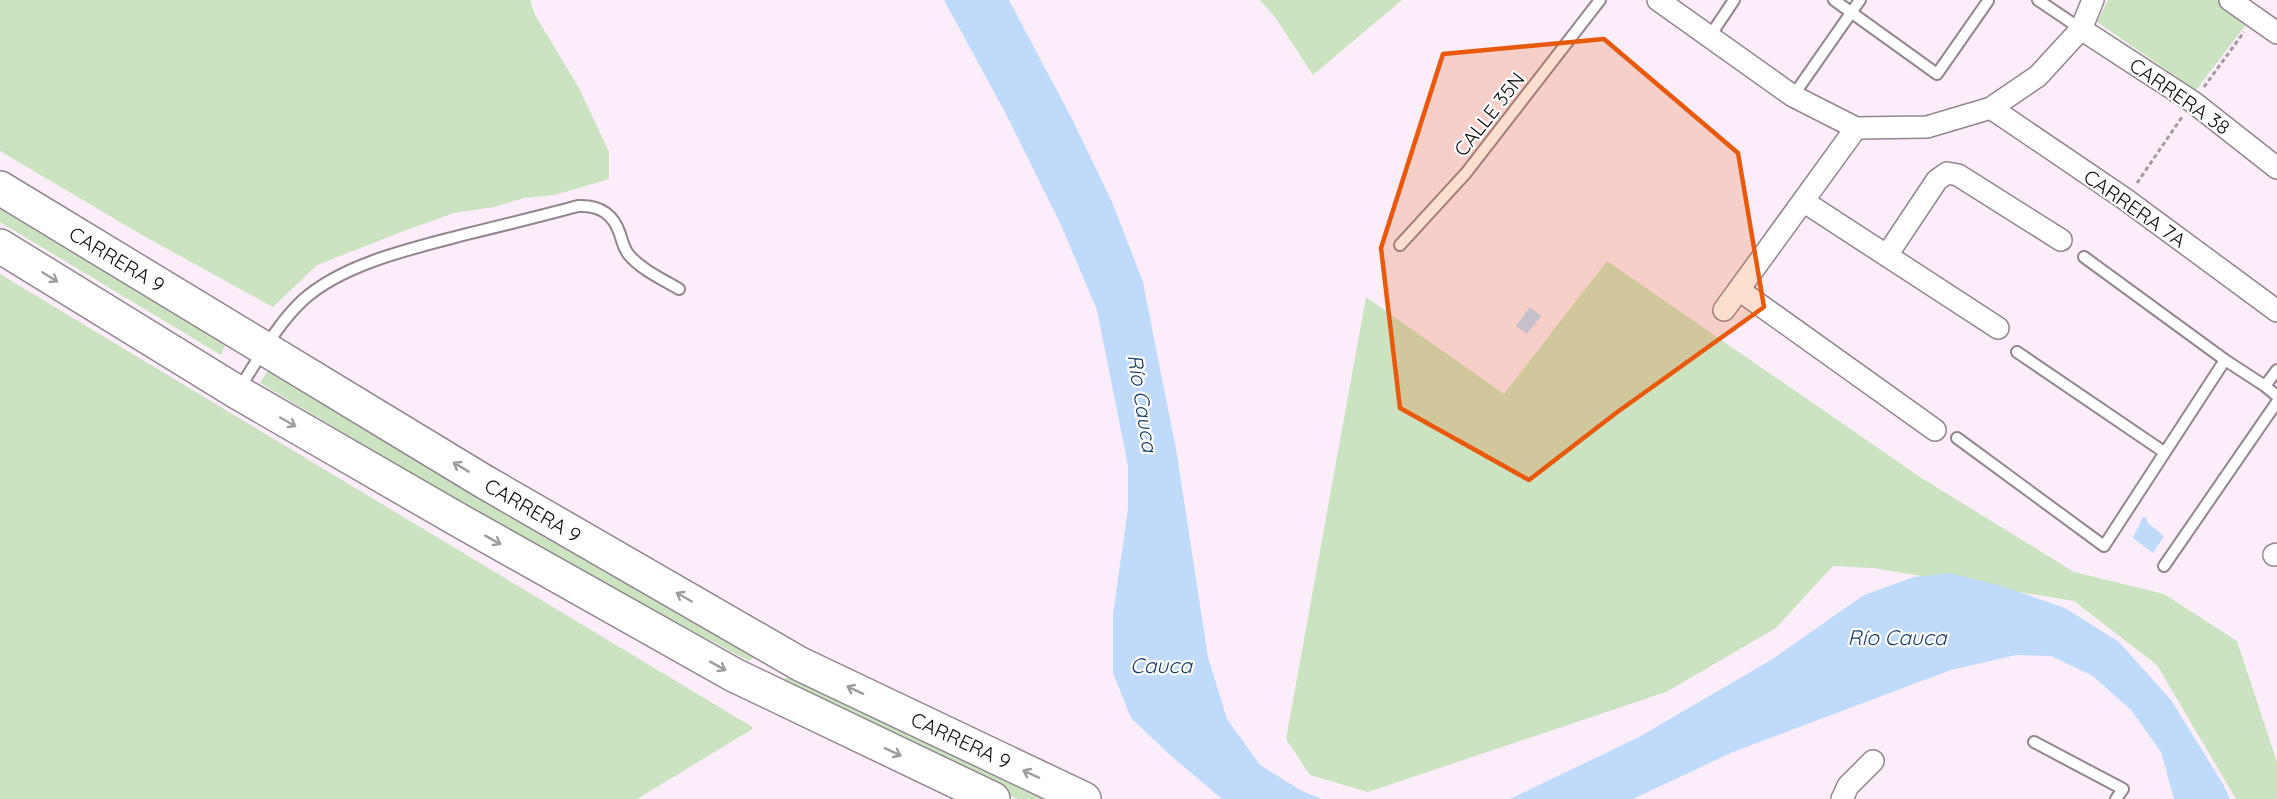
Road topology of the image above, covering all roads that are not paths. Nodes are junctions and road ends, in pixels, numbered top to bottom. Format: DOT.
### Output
graph roads {
  1 [pos="1600,0"];
  2 [pos="1658,0"];
  3 [pos="1734,0"];
  4 [pos="1834,0"];
  5 [pos="1860,0"];
  6 [pos="2038,0"];
  7 [pos="2093,0"];
  8 [pos="2230,0"];
  9 [pos="1988,1"];
  10 [pos="1851,12"];
  11 [pos="2081,29"];
  12 [pos="2277,33"];
  13 [pos="1710,36"];
  14 [pos="1793,96"];
  15 [pos="1991,108"];
  16 [pos="1856,128"];
  17 [pos="2277,168"];
  18 [pos="0,188"];
  19 [pos="1803,201"];
  20 [pos="2061,240"];
  21 [pos="1400,245"];
  22 [pos="0,246"];
  23 [pos="1887,255"];
  24 [pos="2084,257"];
  25 [pos="679,289"];
  26 [pos="1739,290"];
  27 [pos="1724,310"];
  28 [pos="2277,311"];
  29 [pos="1998,328"];
  30 [pos="264,350"];
  31 [pos="2017,352"];
  32 [pos="2225,360"];
  33 [pos="2277,370"];
  34 [pos="2265,386"];
  35 [pos="237,392"];
  36 [pos="2277,396"];
  37 [pos="2277,402"];
  38 [pos="1935,430"];
  39 [pos="1957,438"];
  40 [pos="2164,452"];
  41 [pos="2164,566"];
  42 [pos="800,664"];
  43 [pos="756,686"];
  44 [pos="2034,742"];
  45 [pos="1873,761"];
  46 [pos="993,799"];
  47 [pos="1084,799"];
  48 [pos="1842,799"];
  49 [pos="2116,799"];
  1 -- 21 [label="lane, CALLE 35N"];
  2 -- 13 [label="street"];
  3 -- 13 [label="lane"];
  4 -- 10 [label="lane"];
  5 -- 10 [label="lane"];
  6 -- 11 [label="lane"];
  7 -- 11 [label="street"];
  8 -- 12 [label="street"];
  9 -- 10 [label="lane"];
  10 -- 14 [label="lane"];
  11 -- 15 [label="street"];
  11 -- 17 [label="street, CARRERA 38"];
  13 -- 14 [label="street"];
  14 -- 16 [label="street"];
  15 -- 16 [label="street"];
  15 -- 28 [label="street, CARRERA 7A"];
  16 -- 19 [label="street"];
  18 -- 30 [label="main road, CARRERA 9"];
  19 -- 23 [label="street"];
  19 -- 26 [label="street"];
  20 -- 23 [label="street"];
  22 -- 35 [label="main road, CARRERA 9, one-way"];
  23 -- 29 [label="street"];
  24 -- 32 [label="lane"];
  25 -- 30 [label="lane"];
  26 -- 27 [label="street"];
  26 -- 38 [label="street"];
  30 -- 35 [label="lane"];
  42 -- 30 [label="main road, CARRERA 9, one-way"];
  31 -- 40 [label="lane"];
  32 -- 34 [label="lane"];
  32 -- 40 [label="lane"];
  33 -- 34 [label="lane"];
  34 -- 36 [label="lane"];
  35 -- 43 [label="main road, CARRERA 9, one-way"];
  37 -- 41 [label="lane"];
  39 -- 40 [label="lane"];
  42 -- 43 [label="main road"];
  47 -- 42 [label="main road, CARRERA 9, one-way"];
  43 -- 46 [label="main road, CARRERA 9, one-way"];
  44 -- 49 [label="lane"];
  45 -- 48 [label="street"];
}
